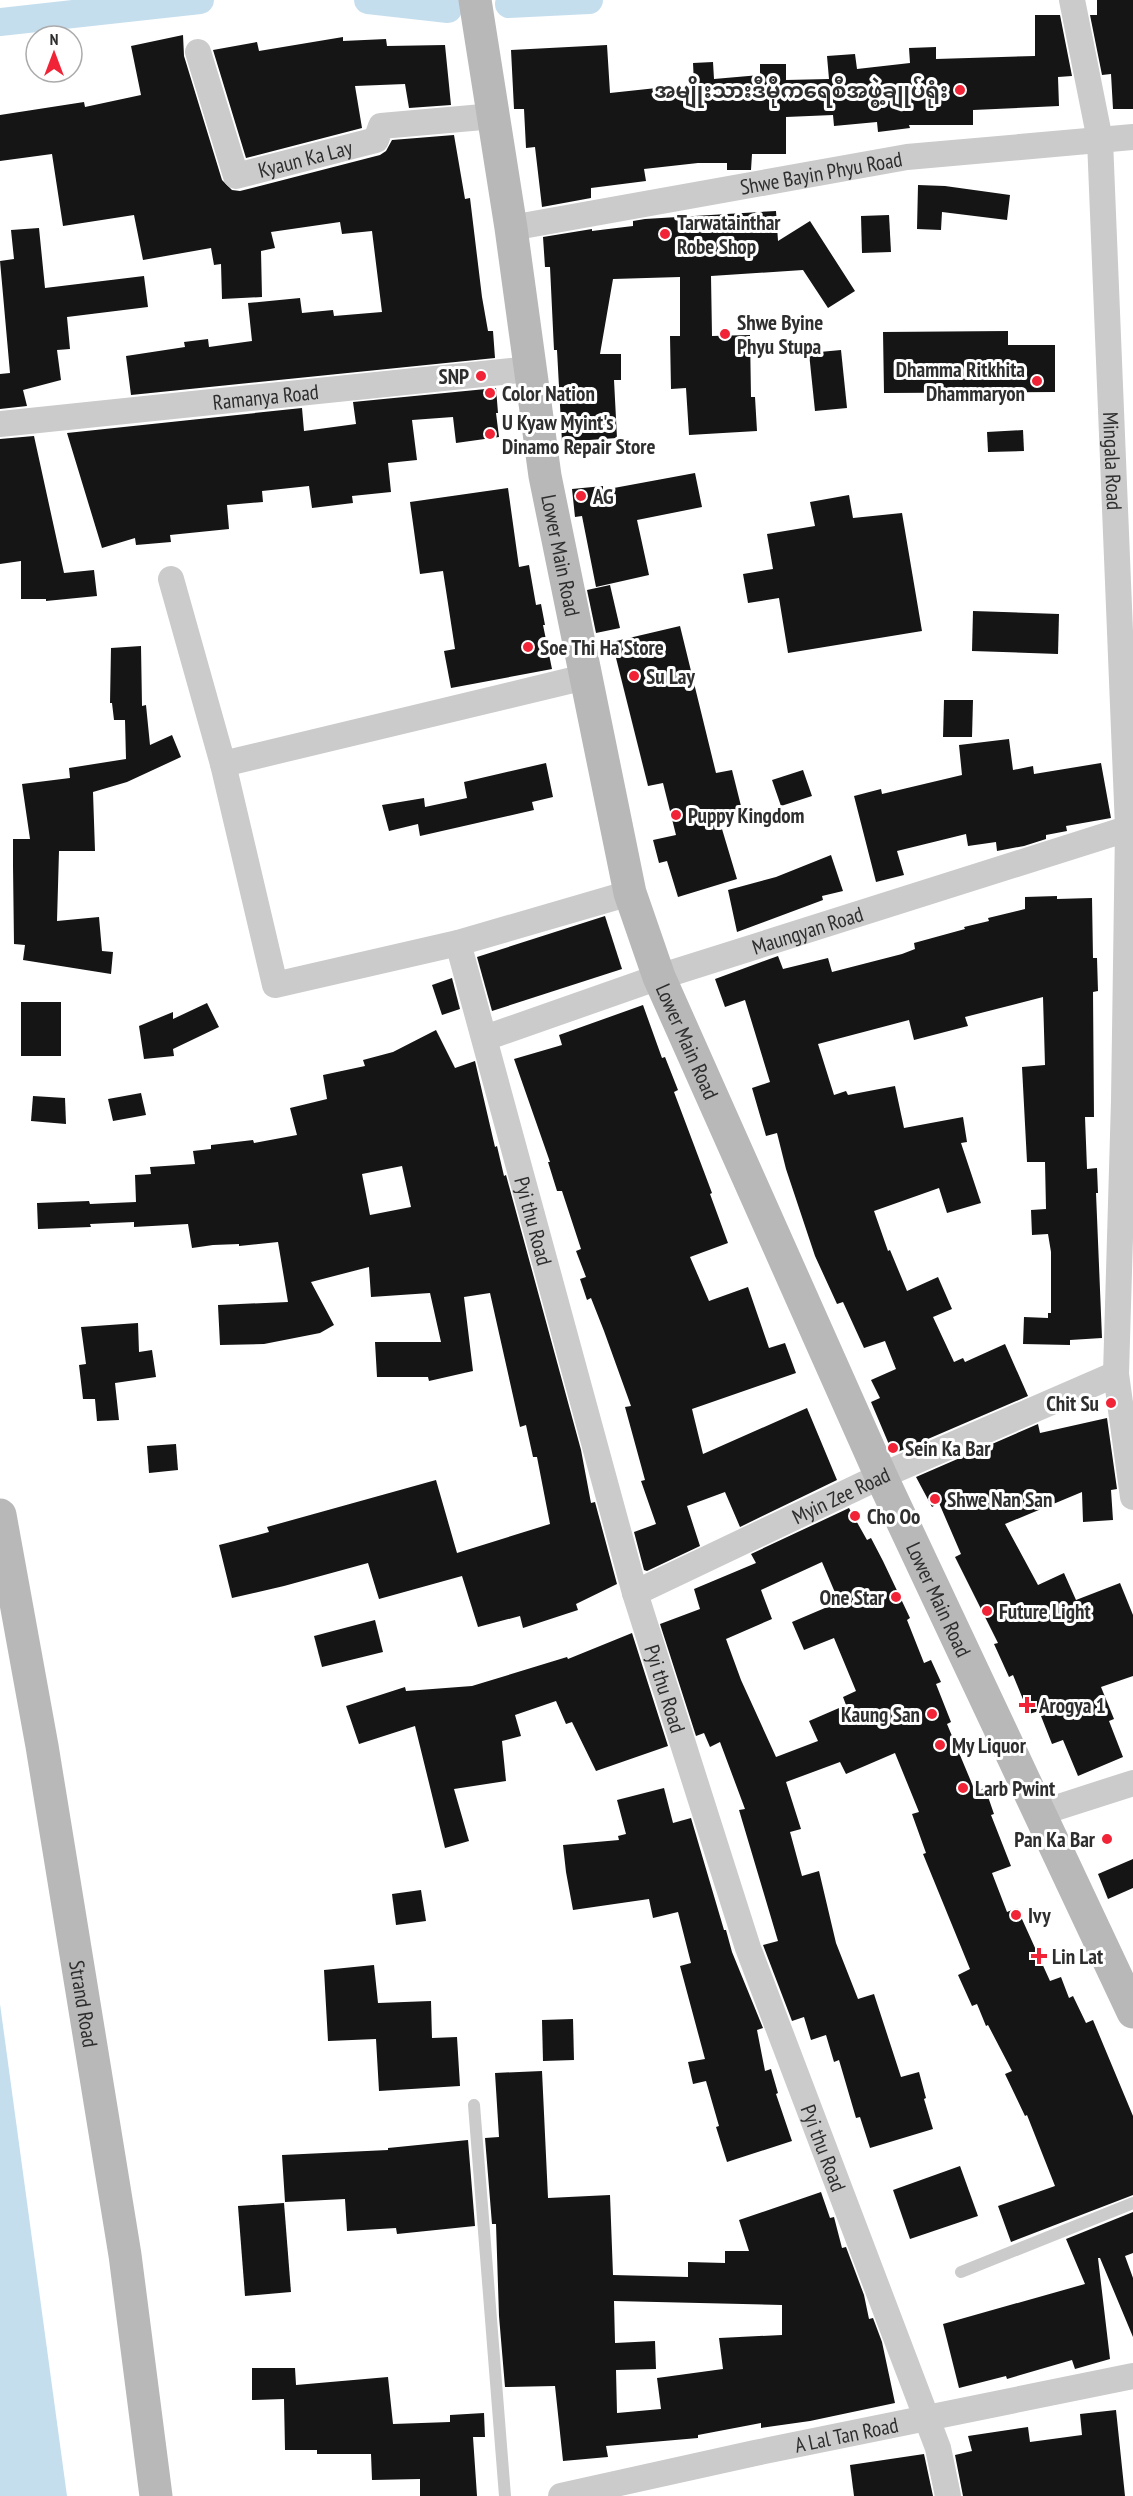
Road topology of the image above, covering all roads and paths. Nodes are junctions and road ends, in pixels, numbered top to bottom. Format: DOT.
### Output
graph roads {
  1 [pos="475,0"];
  2 [pos="1072,0"];
  3 [pos="198,52"];
  4 [pos="494,116"];
  5 [pos="1133,137"];
  6 [pos="1100,140"];
  7 [pos="511,228"];
  8 [pos="530,369"];
  9 [pos="0,424"];
  10 [pos="171,579"];
  11 [pos="585,677"];
  12 [pos="223,764"];
  13 [pos="1130,828"];
  14 [pos="630,893"];
  15 [pos="458,943"];
  16 [pos="659,977"];
  17 [pos="485,1038"];
  18 [pos="1116,1374"];
  19 [pos="881,1476"];
  20 [pos="1133,1497"];
  21 [pos="0,1515"];
  22 [pos="635,1593"];
  23 [pos="1133,1783"];
  24 [pos="1040,1813"];
  25 [pos="1133,2012"];
  26 [pos="474,2105"];
  27 [pos="1133,2203"];
  28 [pos="961,2272"];
  29 [pos="1133,2376"];
  30 [pos="926,2418"];
  31 [pos="156,2496"];
  32 [pos="505,2496"];
  33 [pos="561,2496"];
  34 [pos="948,2496"];
  1 -- 4 [label="main road, Lower Main Road"];
  2 -- 6 [label="street, Mingala Road"];
  3 -- 4 [label="street, Kyaun Ka Lay"];
  4 -- 7 [label="main road, Lower Main Road"];
  5 -- 6 [label="street, Shwe Bayin Phyu Road"];
  6 -- 7 [label="street, Shwe Bayin Phyu Road"];
  6 -- 13 [label="street, Mingala Road"];
  7 -- 8 [label="main road, Lower Main Road"];
  8 -- 9 [label="street, Ramanya Road"];
  8 -- 11 [label="main road, Lower Main Road"];
  10 -- 12 [label="street"];
  11 -- 12 [label="street"];
  11 -- 14 [label="main road, Lower Main Road"];
  12 -- 15 [label="street"];
  13 -- 16 [label="street, Maungyan Road"];
  13 -- 18 [label="street, Mingala Road"];
  14 -- 15 [label="street"];
  14 -- 16 [label="main road, Lower Main Road"];
  15 -- 17 [label="street, Pyi thu Road"];
  16 -- 17 [label="street, Maungyan Road"];
  16 -- 19 [label="main road, Lower Main Road"];
  17 -- 22 [label="street, Pyi thu Road"];
  18 -- 19 [label="street, Myin Zee Road"];
  18 -- 20 [label="street, Mingala Road"];
  19 -- 22 [label="street, Myin Zee Road"];
  19 -- 24 [label="main road, Lower Main Road"];
  21 -- 31 [label="main road, Strand Road"];
  22 -- 30 [label="street, Pyi thu Road"];
  23 -- 24 [label="street"];
  24 -- 25 [label="main road, Lower Main Road"];
  26 -- 32 [label="lane"];
  27 -- 28 [label="lane"];
  29 -- 30 [label="street, A Lal Tan Road"];
  30 -- 33 [label="street, A Lal Tan Road"];
  30 -- 34 [label="street, Pyi thu Road"];
}
